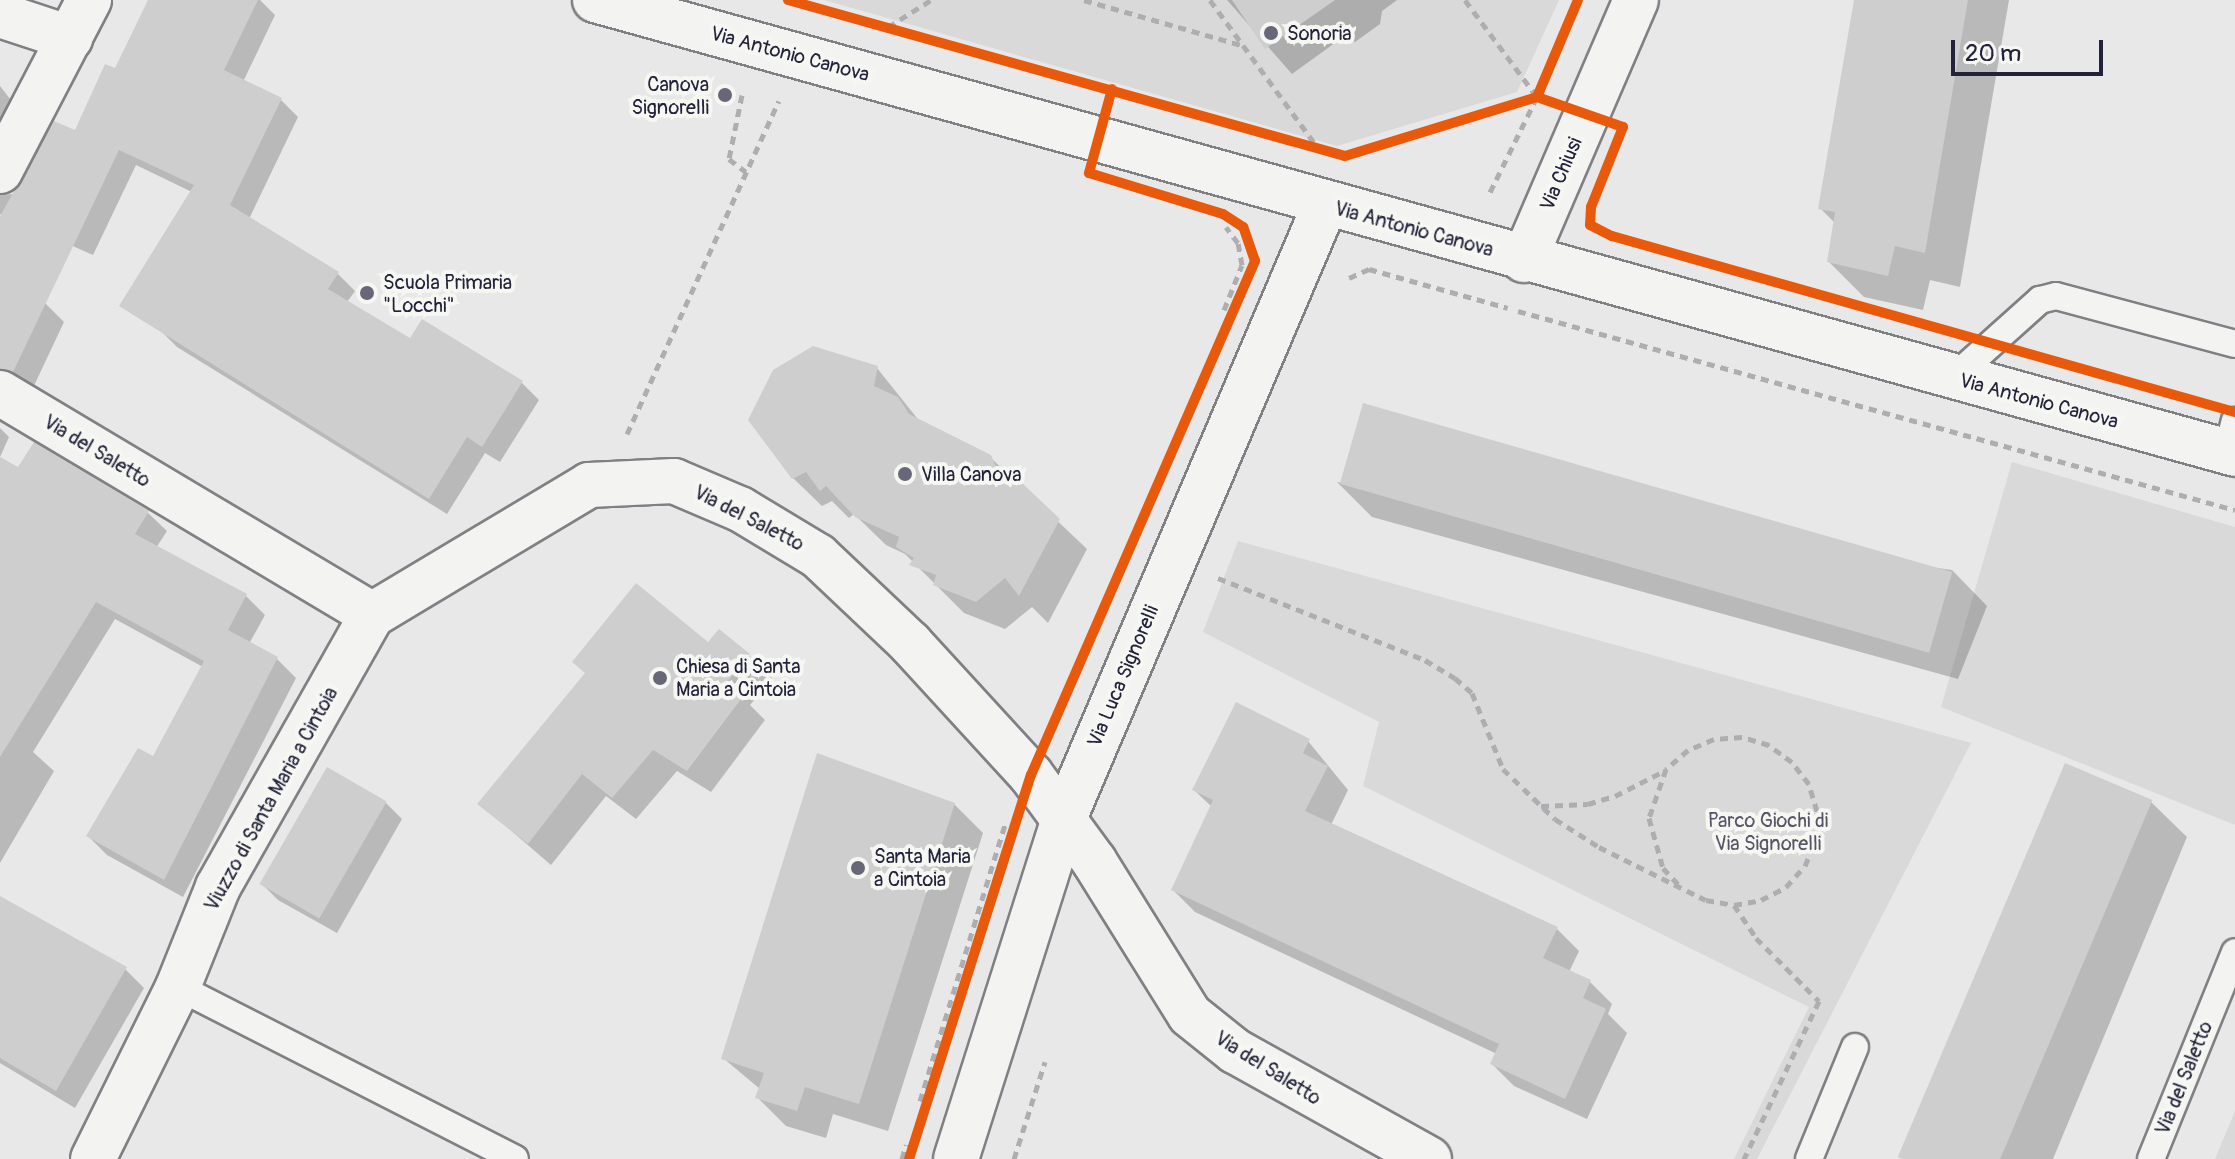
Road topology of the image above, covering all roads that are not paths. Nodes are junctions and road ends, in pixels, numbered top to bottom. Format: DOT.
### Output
graph roads {
  1 [pos="595,0"];
  2 [pos="1636,0"];
  3 [pos="0,15"];
  4 [pos="79,19"];
  5 [pos="0,171"];
  6 [pos="1325,205"];
  7 [pos="1524,260"];
  8 [pos="2235,344"];
  9 [pos="1953,378"];
  10 [pos="0,393"];
  11 [pos="2232,442"];
  12 [pos="372,615"];
  13 [pos="1065,816"];
  14 [pos="2235,952"];
  15 [pos="178,987"];
  16 [pos="1855,1047"];
  17 [pos="93,1159"];
  18 [pos="515,1159"];
  19 [pos="956,1159"];
  20 [pos="1429,1159"];
  21 [pos="1809,1159"];
  22 [pos="2151,1159"];
  1 -- 6 [label="street, Via Antonio Canova"];
  2 -- 7 [label="street, Via Chiusi"];
  3 -- 4 [label="street"];
  4 -- 5 [label="street"];
  6 -- 7 [label="street, Via Antonio Canova"];
  6 -- 13 [label="street, Via Luca Signorelli"];
  7 -- 9 [label="street, Via Antonio Canova"];
  8 -- 9 [label="lane"];
  9 -- 11 [label="street, Via Antonio Canova"];
  10 -- 12 [label="street, Via del Saletto"];
  12 -- 13 [label="street, Via del Saletto"];
  12 -- 15 [label="street, Viuzzo di Santa Maria a Cintoia"];
  13 -- 19 [label="street, Via Luca Signorelli"];
  13 -- 20 [label="street, Via del Saletto"];
  14 -- 22 [label="lane, Via del Saletto"];
  15 -- 17 [label="street, Viuzzo di Santa Maria a Cintoia"];
  15 -- 18 [label="lane"];
  16 -- 21 [label="lane"];
}
